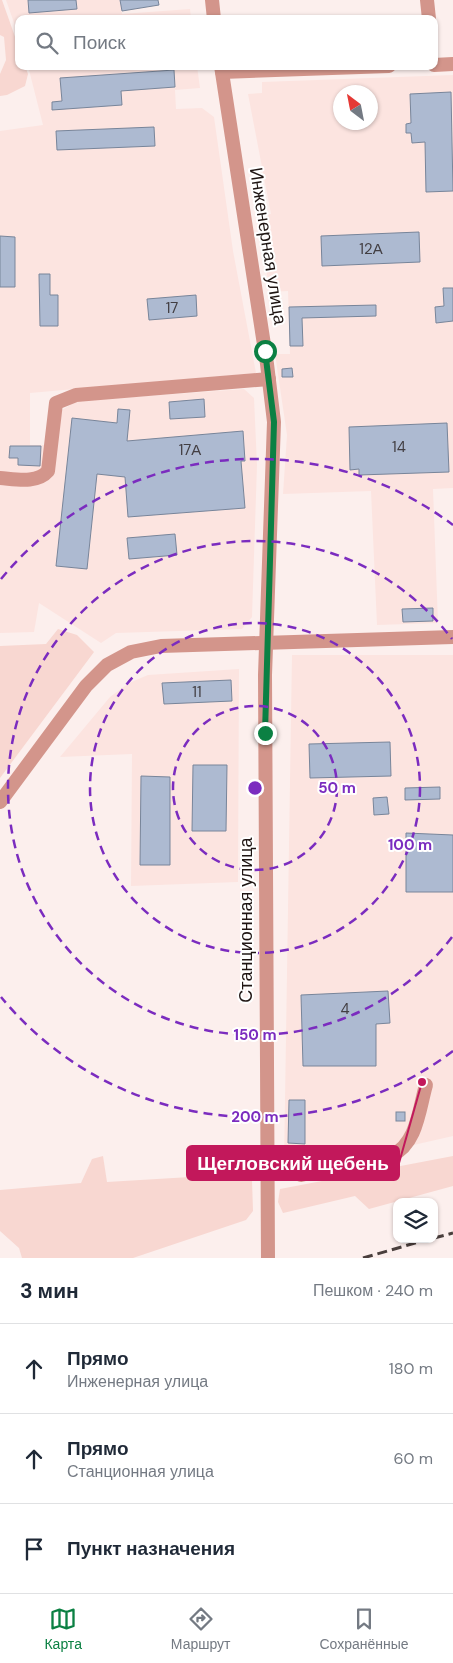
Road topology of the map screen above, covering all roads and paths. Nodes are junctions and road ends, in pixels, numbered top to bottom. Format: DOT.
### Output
graph roads {
  1 [pos="212,0"];
  2 [pos="427,0"];
  3 [pos="214,15"];
  4 [pos="429,15"];
  5 [pos="453,64"];
  6 [pos="438,65"];
  7 [pos="222,70"];
  8 [pos="269,379"];
  9 [pos="0,478"];
  10 [pos="453,637"];
  11 [pos="266,642"];
  12 [pos="0,802"];
  13 [pos="426,1085"];
  14 [pos="266,1163"];
  15 [pos="268,1258"];
  1 -- 3 [label="street"];
  2 -- 4 [label="street"];
  5 -- 6 [label="street"];
  7 -- 8 [label="street, Инженерная улица"];
  8 -- 9 [label="street"];
  8 -- 11 [label="street, Инженерная улица"];
  10 -- 11 [label="street"];
  11 -- 12 [label="street"];
  11 -- 14 [label="street, Станционная улица"];
  13 -- 14 [label="street"];
  14 -- 15 [label="street, Станционная улица"];
}
